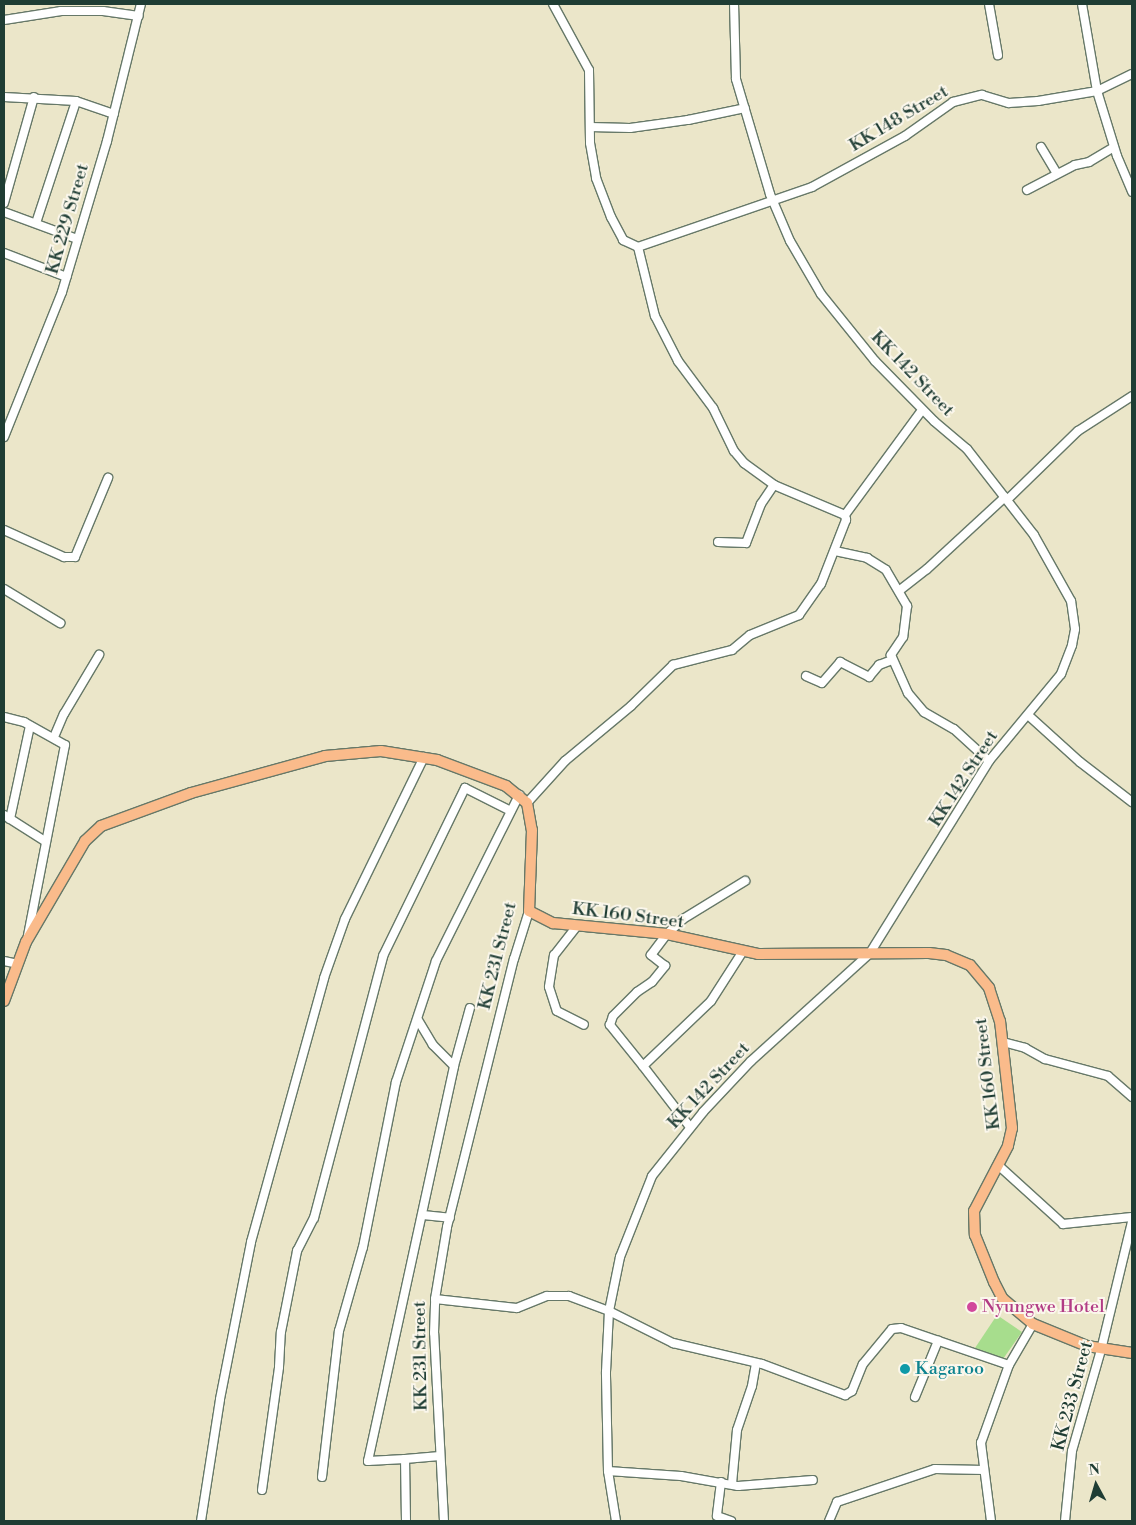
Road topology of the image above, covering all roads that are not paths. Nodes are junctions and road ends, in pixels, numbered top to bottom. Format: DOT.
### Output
graph roads {
  1 [pos="141,4"];
  2 [pos="552,4"];
  3 [pos="734,4"];
  4 [pos="989,4"];
  5 [pos="1082,4"];
  6 [pos="139,16"];
  7 [pos="4,20"];
  8 [pos="998,55"];
  9 [pos="1132,74"];
  10 [pos="1097,91"];
  11 [pos="4,97"];
  12 [pos="34,97"];
  13 [pos="76,101"];
  14 [pos="745,108"];
  15 [pos="114,114"];
  16 [pos="590,127"];
  17 [pos="1041,147"];
  18 [pos="1114,147"];
  19 [pos="1057,174"];
  20 [pos="1027,190"];
  21 [pos="1132,192"];
  22 [pos="4,203"];
  23 [pos="773,203"];
  24 [pos="4,212"];
  25 [pos="36,222"];
  26 [pos="78,239"];
  27 [pos="638,247"];
  28 [pos="4,253"];
  29 [pos="67,277"];
  30 [pos="1132,396"];
  31 [pos="922,410"];
  32 [pos="4,437"];
  33 [pos="108,478"];
  34 [pos="774,485"];
  35 [pos="1006,498"];
  36 [pos="845,514"];
  37 [pos="4,530"];
  38 [pos="718,542"];
  39 [pos="835,551"];
  40 [pos="4,589"];
  41 [pos="900,590"];
  42 [pos="60,623"];
  43 [pos="99,656"];
  44 [pos="892,660"];
  45 [pos="806,676"];
  46 [pos="1028,715"];
  47 [pos="4,717"];
  48 [pos="30,726"];
  49 [pos="54,737"];
  50 [pos="424,758"];
  51 [pos="989,761"];
  52 [pos="519,795"];
  53 [pos="1132,802"];
  54 [pos="527,803"];
  55 [pos="511,810"];
  56 [pos="7,817"];
  57 [pos="45,842"];
  58 [pos="745,881"];
  59 [pos="529,911"];
  60 [pos="578,926"];
  61 [pos="667,934"];
  62 [pos="26,942"];
  63 [pos="743,951"];
  64 [pos="870,954"];
  65 [pos="4,961"];
  66 [pos="18,964"];
  67 [pos="4,1001"];
  68 [pos="470,1008"];
  69 [pos="418,1020"];
  70 [pos="584,1025"];
  71 [pos="1003,1042"];
  72 [pos="454,1066"];
  73 [pos="643,1066"];
  74 [pos="1132,1097"];
  75 [pos="690,1127"];
  76 [pos="998,1165"];
  77 [pos="423,1215"];
  78 [pos="1132,1217"];
  79 [pos="450,1218"];
  80 [pos="1132,1222"];
  81 [pos="435,1299"];
  82 [pos="609,1311"];
  83 [pos="1033,1324"];
  84 [pos="938,1341"];
  85 [pos="1101,1350"];
  86 [pos="1132,1352"];
  87 [pos="756,1362"];
  88 [pos="1009,1365"];
  89 [pos="915,1397"];
  90 [pos="440,1456"];
  91 [pos="405,1459"];
  92 [pos="984,1470"];
  93 [pos="608,1471"];
  94 [pos="322,1477"];
  95 [pos="813,1480"];
  96 [pos="721,1482"];
  97 [pos="732,1484"];
  98 [pos="262,1490"];
  99 [pos="201,1521"];
  100 [pos="406,1521"];
  101 [pos="444,1521"];
  102 [pos="616,1521"];
  103 [pos="732,1521"];
  104 [pos="829,1521"];
  105 [pos="991,1521"];
  106 [pos="1065,1521"];
  1 -- 6 [label="street, KK 229 Street"];
  2 -- 16 [label="street"];
  3 -- 14 [label="street, KK 142 Street"];
  4 -- 8 [label="street"];
  5 -- 10 [label="street"];
  6 -- 7 [label="street"];
  6 -- 15 [label="street, KK 229 Street"];
  9 -- 10 [label="street, KK 148 Street"];
  10 -- 18 [label="street"];
  10 -- 23 [label="street, KK 148 Street"];
  11 -- 12 [label="street"];
  12 -- 13 [label="street"];
  12 -- 22 [label="street"];
  13 -- 15 [label="street"];
  13 -- 25 [label="street"];
  14 -- 16 [label="street"];
  14 -- 23 [label="street, KK 142 Street"];
  15 -- 26 [label="street, KK 229 Street"];
  16 -- 27 [label="street"];
  17 -- 19 [label="street"];
  18 -- 19 [label="street"];
  18 -- 21 [label="street"];
  19 -- 20 [label="street"];
  23 -- 27 [label="street, KK 148 Street"];
  23 -- 31 [label="street, KK 142 Street"];
  24 -- 25 [label="street"];
  25 -- 26 [label="street"];
  26 -- 29 [label="street, KK 229 Street"];
  27 -- 34 [label="street"];
  28 -- 29 [label="street"];
  29 -- 32 [label="street, KK 229 Street"];
  30 -- 35 [label="street"];
  31 -- 35 [label="street, KK 142 Street"];
  31 -- 36 [label="street"];
  33 -- 37 [label="street"];
  34 -- 36 [label="street"];
  34 -- 38 [label="street"];
  35 -- 41 [label="street"];
  35 -- 46 [label="street, KK 142 Street"];
  36 -- 39 [label="street"];
  39 -- 41 [label="street"];
  39 -- 54 [label="street"];
  40 -- 42 [label="street"];
  41 -- 44 [label="street"];
  43 -- 49 [label="street"];
  44 -- 45 [label="street"];
  44 -- 51 [label="street"];
  46 -- 51 [label="street, KK 142 Street"];
  46 -- 53 [label="street"];
  47 -- 48 [label="street"];
  48 -- 49 [label="street"];
  48 -- 56 [label="street"];
  49 -- 57 [label="street"];
  50 -- 52 [label="main road"];
  50 -- 62 [label="main road"];
  50 -- 99 [label="street"];
  51 -- 64 [label="street, KK 142 Street"];
  52 -- 54 [label="main road"];
  52 -- 55 [label="street"];
  54 -- 59 [label="main road, KK 231 Street"];
  55 -- 69 [label="street"];
  55 -- 98 [label="street"];
  56 -- 57 [label="street"];
  57 -- 62 [label="street"];
  58 -- 61 [label="street"];
  59 -- 60 [label="main road, KK 160 Street"];
  59 -- 79 [label="street, KK 231 Street"];
  60 -- 61 [label="main road, KK 160 Street"];
  60 -- 70 [label="street"];
  61 -- 63 [label="main road, KK 160 Street"];
  61 -- 73 [label="street"];
  62 -- 66 [label="main road"];
  63 -- 64 [label="main road, KK 160 Street"];
  63 -- 73 [label="street"];
  64 -- 71 [label="main road, KK 160 Street"];
  64 -- 75 [label="street, KK 142 Street"];
  65 -- 66 [label="street"];
  66 -- 67 [label="main road"];
  68 -- 72 [label="street"];
  69 -- 72 [label="street"];
  69 -- 94 [label="street"];
  71 -- 74 [label="street"];
  71 -- 76 [label="main road, KK 160 Street"];
  72 -- 77 [label="street"];
  73 -- 75 [label="street"];
  75 -- 82 [label="street, KK 142 Street"];
  76 -- 78 [label="street"];
  76 -- 83 [label="main road, KK 160 Street"];
  77 -- 79 [label="street"];
  77 -- 91 [label="street"];
  79 -- 81 [label="street, KK 231 Street"];
  80 -- 85 [label="street, KK 233 Street"];
  81 -- 82 [label="street"];
  81 -- 90 [label="street, KK 231 Street"];
  82 -- 87 [label="street"];
  82 -- 93 [label="street, KK 142 Street"];
  83 -- 85 [label="main road, KK 160 Street"];
  83 -- 88 [label="street"];
  84 -- 87 [label="street"];
  84 -- 88 [label="street"];
  84 -- 89 [label="street"];
  85 -- 86 [label="main road, KK 160 Street"];
  85 -- 106 [label="street, KK 233 Street"];
  87 -- 97 [label="street"];
  88 -- 92 [label="street"];
  90 -- 91 [label="street"];
  90 -- 101 [label="street, KK 231 Street"];
  91 -- 100 [label="street"];
  92 -- 104 [label="street"];
  92 -- 105 [label="street"];
  93 -- 96 [label="street"];
  93 -- 102 [label="street, KK 142 Street"];
  95 -- 97 [label="street"];
  96 -- 97 [label="street"];
  96 -- 103 [label="street"];
}
